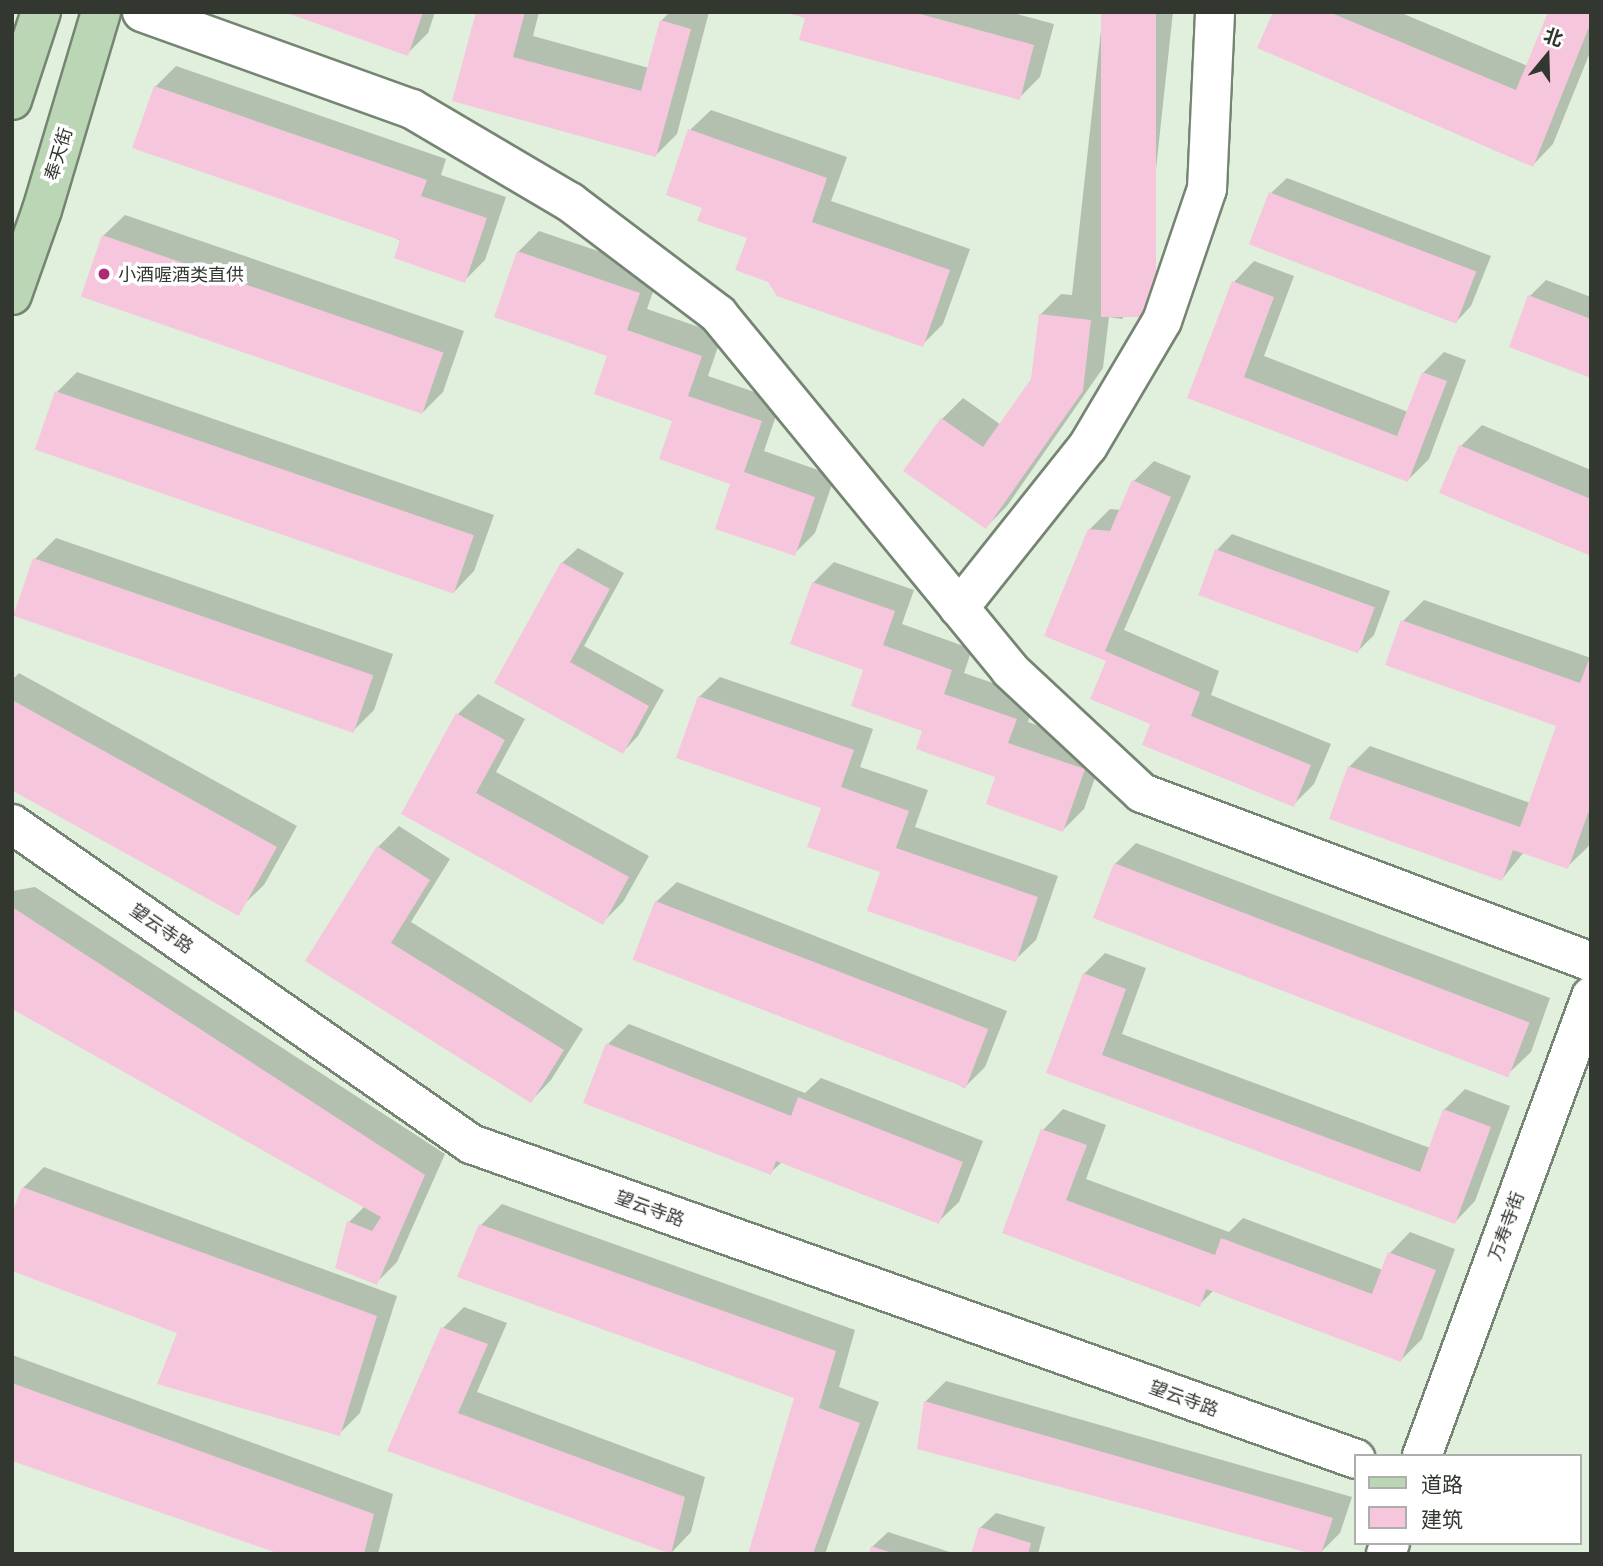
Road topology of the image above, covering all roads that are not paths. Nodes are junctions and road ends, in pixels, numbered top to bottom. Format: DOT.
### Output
graph roads {
  1 [pos="41,12"];
  2 [pos="101,12"];
  3 [pos="142,12"];
  4 [pos="1215,12"];
  5 [pos="12,100"];
  6 [pos="12,295"];
  7 [pos="959,608"];
  8 [pos="12,824"];
  9 [pos="1591,962"];
  10 [pos="1591,996"];
  11 [pos="1423,1454"];
  12 [pos="1354,1458"];
  1 -- 5 [label="main road"];
  2 -- 6 [label="main road, 奉天街"];
  3 -- 7 [label="street"];
  4 -- 7 [label="street"];
  7 -- 9 [label="street"];
  8 -- 12 [label="street, 望云寺路"];
  10 -- 11 [label="street, 万寿寺街"];
}
